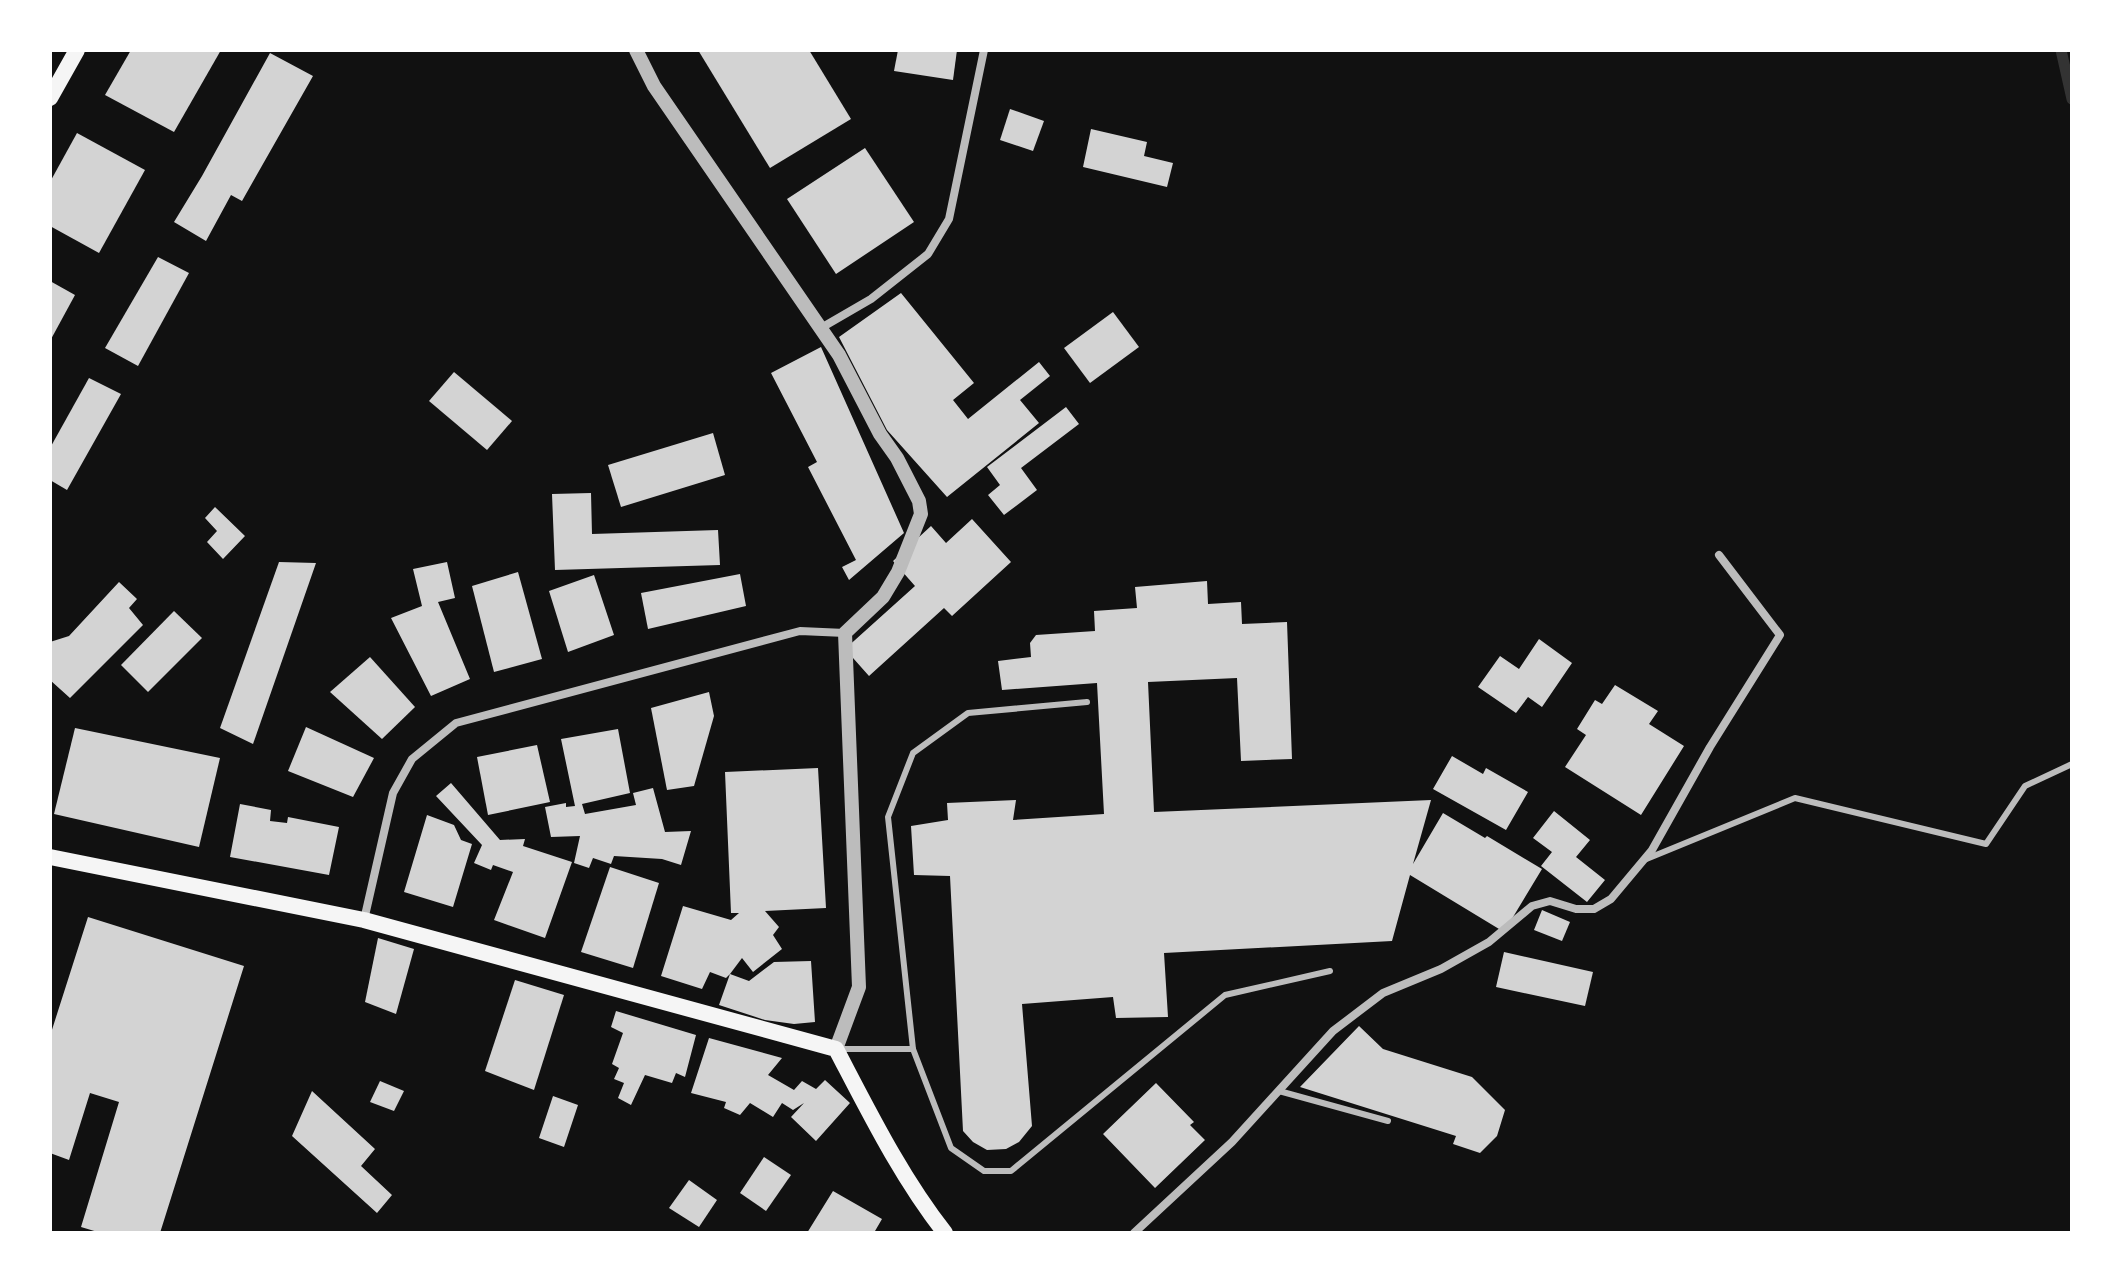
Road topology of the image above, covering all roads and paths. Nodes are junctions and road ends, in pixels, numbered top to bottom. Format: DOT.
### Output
graph roads {
  1 [pos="77,50"];
  2 [pos="636,50"];
  3 [pos="984,50"];
  4 [pos="50,98"];
  5 [pos="821,328"];
  6 [pos="1719,555"];
  7 [pos="845,633"];
  8 [pos="1087,702"];
  9 [pos="2072,764"];
  10 [pos="50,857"];
  11 [pos="1643,860"];
  12 [pos="364,920"];
  13 [pos="1330,971"];
  14 [pos="836,1049"];
  15 [pos="913,1049"];
  16 [pos="1279,1091"];
  17 [pos="1388,1121"];
  18 [pos="944,1233"];
  19 [pos="1134,1233"];
  1 -- 4 [label="main road"];
  2 -- 5 [label="street"];
  3 -- 5 [label="street"];
  5 -- 7 [label="street"];
  6 -- 11 [label="street"];
  7 -- 12 [label="street"];
  7 -- 14 [label="street"];
  8 -- 15 [label="lane"];
  9 -- 11 [label="lane"];
  10 -- 12 [label="main road"];
  11 -- 16 [label="street"];
  12 -- 14 [label="main road"];
  13 -- 15 [label="lane"];
  14 -- 15 [label="lane"];
  14 -- 18 [label="main road"];
  16 -- 17 [label="lane"];
  16 -- 19 [label="street"];
}
